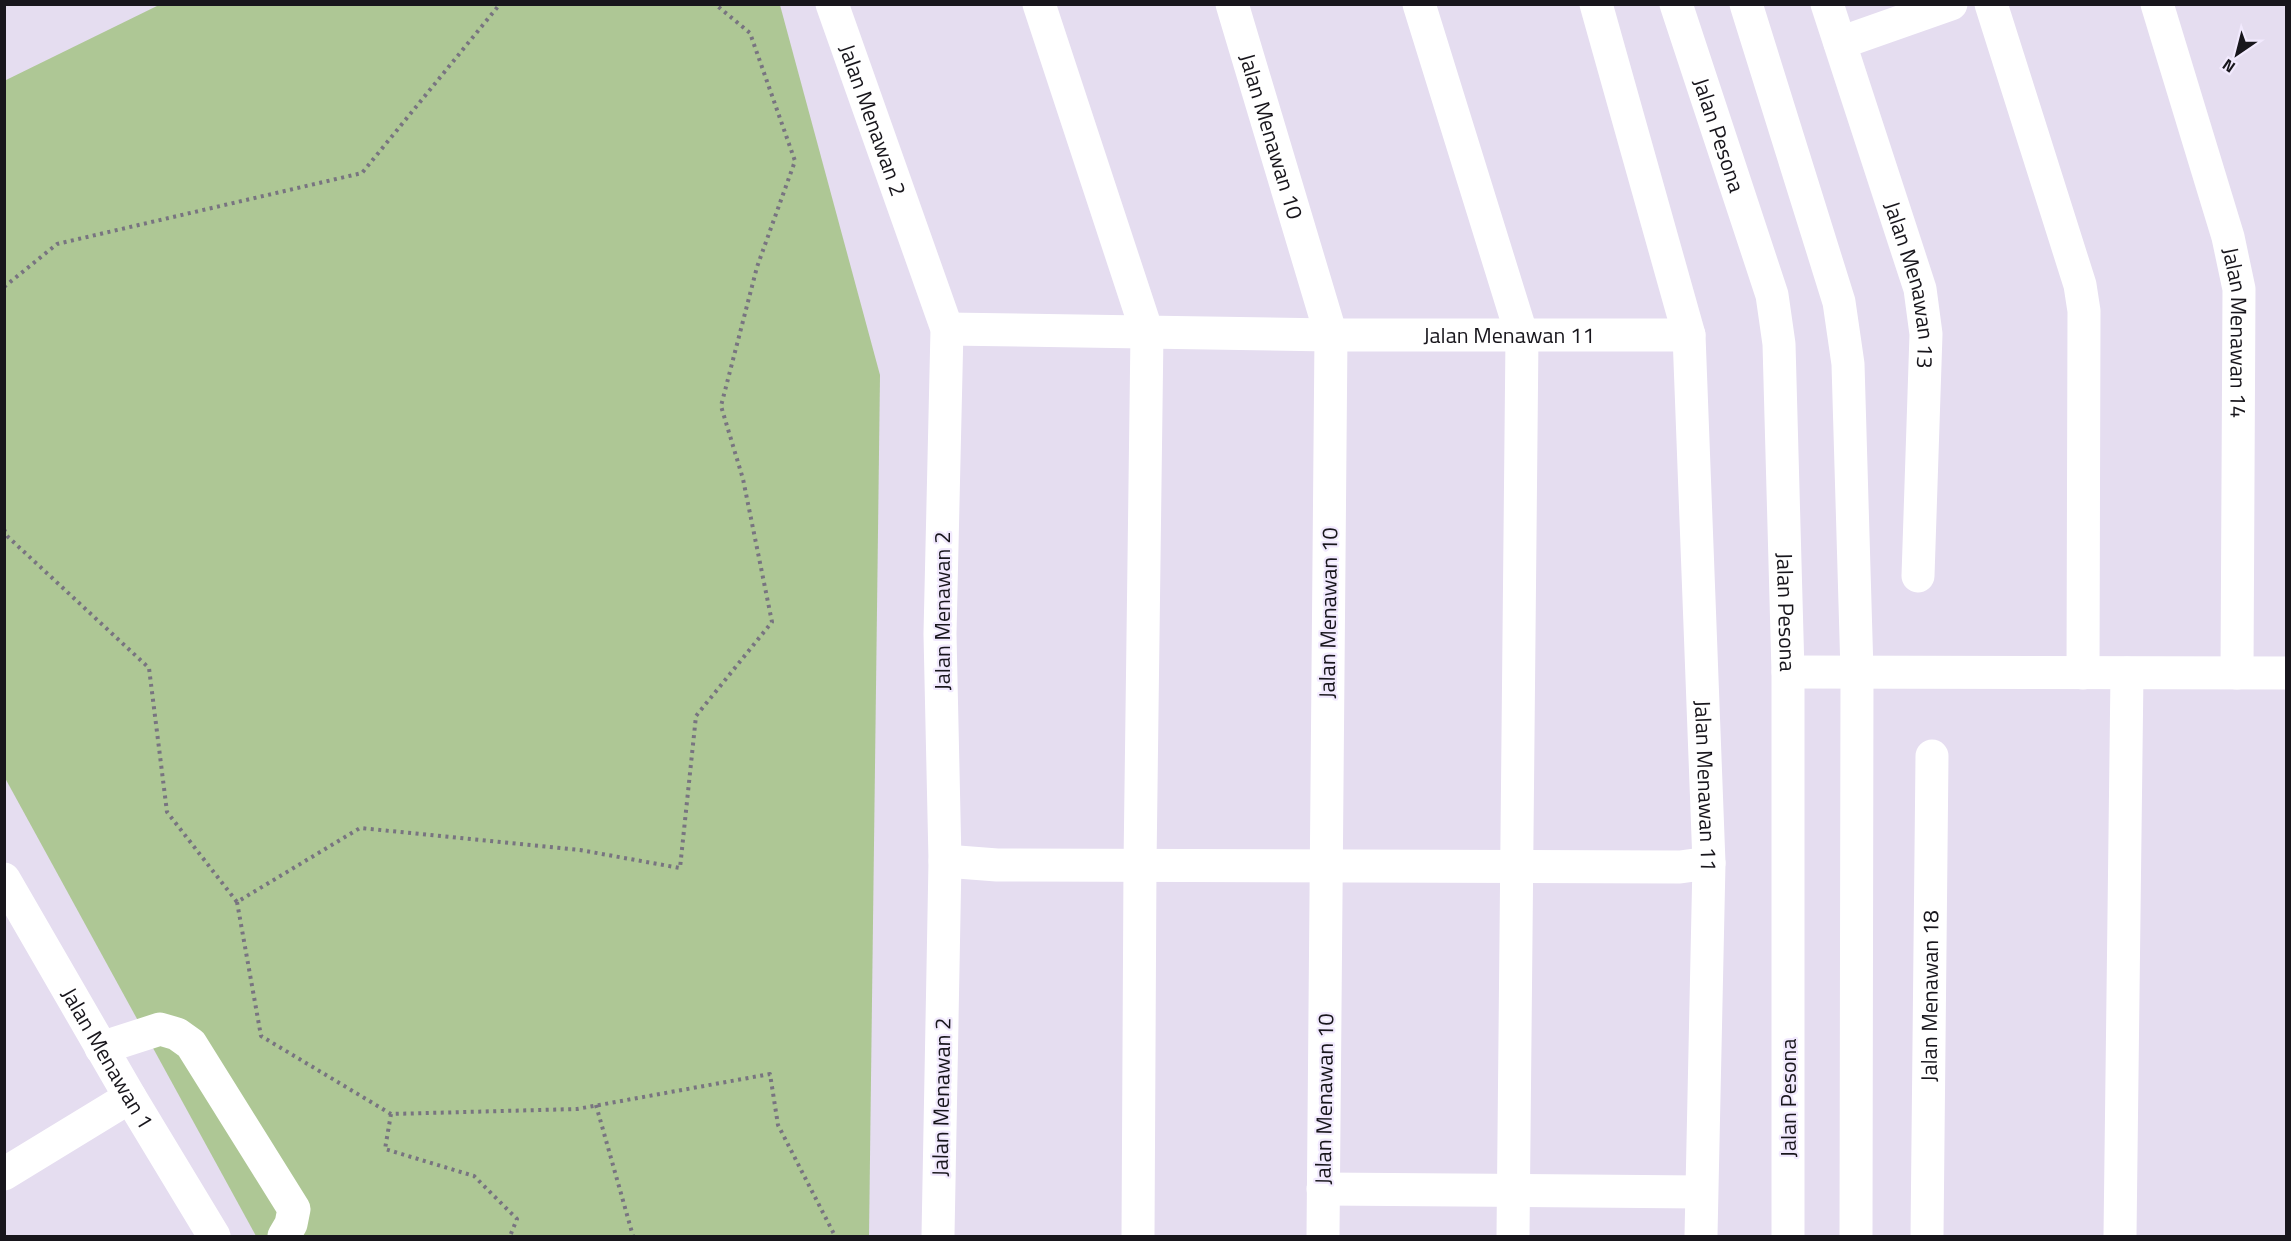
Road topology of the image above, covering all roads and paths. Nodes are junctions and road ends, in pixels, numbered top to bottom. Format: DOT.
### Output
graph roads {
  1 [pos="500,4"];
  2 [pos="715,4"];
  3 [pos="832,4"];
  4 [pos="1040,4"];
  5 [pos="1232,4"];
  6 [pos="1419,4"];
  7 [pos="1596,4"];
  8 [pos="1676,4"];
  9 [pos="1746,4"];
  10 [pos="1827,4"];
  11 [pos="1951,4"];
  12 [pos="1991,4"];
  13 [pos="2157,4"];
  14 [pos="1840,43"];
  15 [pos="4,287"];
  16 [pos="947,329"];
  17 [pos="1147,332"];
  18 [pos="1331,335"];
  19 [pos="1689,335"];
  20 [pos="1522,336"];
  21 [pos="4,529"];
  22 [pos="1918,576"];
  23 [pos="1788,672"];
  24 [pos="1857,672"];
  25 [pos="2083,673"];
  26 [pos="2127,673"];
  27 [pos="2237,673"];
  28 [pos="2286,673"];
  29 [pos="1932,756"];
  30 [pos="945,861"];
  31 [pos="1709,863"];
  32 [pos="1140,865"];
  33 [pos="1326,866"];
  34 [pos="1517,866"];
  35 [pos="4,879"];
  36 [pos="237,902"];
  37 [pos="101,1048"];
  38 [pos="130,1097"];
  39 [pos="596,1106"];
  40 [pos="391,1114"];
  41 [pos="4,1174"];
  42 [pos="1323,1189"];
  43 [pos="1514,1190"];
  44 [pos="1701,1192"];
  45 [pos="214,1236"];
  46 [pos="284,1236"];
  47 [pos="510,1236"];
  48 [pos="633,1236"];
  49 [pos="836,1236"];
  50 [pos="938,1236"];
  51 [pos="1138,1236"];
  52 [pos="1323,1236"];
  53 [pos="1513,1236"];
  54 [pos="1701,1236"];
  55 [pos="1788,1236"];
  56 [pos="1856,1236"];
  57 [pos="1927,1236"];
  58 [pos="2120,1236"];
  1 -- 15 [label="path"];
  2 -- 36 [label="path"];
  3 -- 16 [label="street, Jalan Menawan 2"];
  4 -- 17 [label="street"];
  5 -- 18 [label="street, Jalan Menawan 10"];
  6 -- 20 [label="street"];
  7 -- 19 [label="street, Jalan Menawan 11"];
  8 -- 23 [label="street, Jalan Pesona"];
  9 -- 24 [label="street"];
  10 -- 14 [label="street, Jalan Menawan 13"];
  11 -- 14 [label="street"];
  12 -- 25 [label="street"];
  13 -- 27 [label="street, Jalan Menawan 14"];
  14 -- 22 [label="street, Jalan Menawan 13"];
  16 -- 17 [label="street, Jalan Menawan 11"];
  16 -- 30 [label="street, Jalan Menawan 2"];
  17 -- 18 [label="street, Jalan Menawan 11"];
  17 -- 32 [label="street"];
  18 -- 20 [label="street, Jalan Menawan 11"];
  18 -- 33 [label="street, Jalan Menawan 10"];
  19 -- 20 [label="street, Jalan Menawan 11"];
  19 -- 31 [label="street, Jalan Menawan 11"];
  20 -- 34 [label="street"];
  21 -- 36 [label="path"];
  23 -- 24 [label="street"];
  23 -- 55 [label="street, Jalan Pesona"];
  24 -- 25 [label="street"];
  24 -- 56 [label="street"];
  25 -- 26 [label="street"];
  26 -- 27 [label="street"];
  26 -- 58 [label="street"];
  27 -- 28 [label="street"];
  29 -- 57 [label="street, Jalan Menawan 18"];
  30 -- 32 [label="street"];
  30 -- 50 [label="street, Jalan Menawan 2"];
  31 -- 34 [label="street"];
  31 -- 44 [label="street, Jalan Menawan 11"];
  32 -- 33 [label="street"];
  32 -- 51 [label="street"];
  33 -- 34 [label="street"];
  33 -- 42 [label="street, Jalan Menawan 10"];
  34 -- 43 [label="street"];
  35 -- 37 [label="street, Jalan Menawan 1"];
  36 -- 40 [label="path"];
  37 -- 38 [label="street, Jalan Menawan 1"];
  37 -- 46 [label="street"];
  38 -- 41 [label="street"];
  38 -- 45 [label="street, Jalan Menawan 1"];
  39 -- 40 [label="path"];
  39 -- 48 [label="path"];
  39 -- 49 [label="path"];
  40 -- 47 [label="path"];
  42 -- 43 [label="street"];
  42 -- 52 [label="street, Jalan Menawan 10"];
  43 -- 44 [label="street"];
  43 -- 53 [label="street"];
  44 -- 54 [label="street, Jalan Menawan 11"];
}
